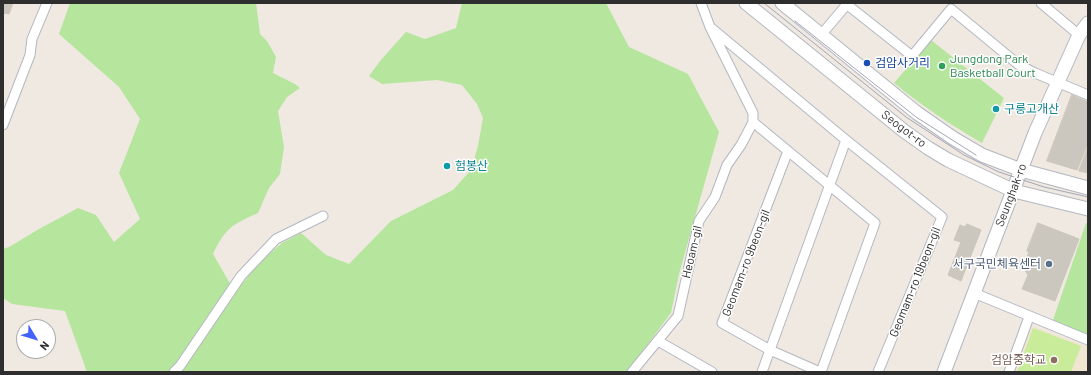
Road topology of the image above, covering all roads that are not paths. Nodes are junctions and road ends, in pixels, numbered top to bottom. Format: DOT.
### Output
graph roads {
  1 [pos="47,3"];
  2 [pos="701,3"];
  3 [pos="746,3"];
  4 [pos="757,3"];
  5 [pos="782,3"];
  6 [pos="846,3"];
  7 [pos="944,3"];
  8 [pos="1041,3"];
  9 [pos="951,9"];
  10 [pos="1088,23"];
  11 [pos="710,26"];
  12 [pos="821,35"];
  13 [pos="1079,35"];
  14 [pos="1057,83"];
  15 [pos="1088,95"];
  16 [pos="753,122"];
  17 [pos="3,125"];
  18 [pos="846,140"];
  19 [pos="788,151"];
  20 [pos="1021,170"];
  21 [pos="830,185"];
  22 [pos="1015,187"];
  23 [pos="1088,188"];
  24 [pos="1088,209"];
  25 [pos="323,216"];
  26 [pos="974,293"];
  27 [pos="1029,317"];
  28 [pos="1088,340"];
  29 [pos="658,341"];
  30 [pos="770,350"];
  31 [pos="174,372"];
  32 [pos="632,372"];
  33 [pos="712,372"];
  34 [pos="762,372"];
  35 [pos="821,372"];
  36 [pos="878,372"];
  37 [pos="944,372"];
  38 [pos="1009,372"];
  1 -- 17 [label="street"];
  2 -- 11 [label="street"];
  3 -- 22 [label="main road, Seogot-ro"];
  4 -- 22 [label="main road, Seogot-ro"];
  5 -- 12 [label="main road, Seogot-ro"];
  6 -- 9 [label="street"];
  6 -- 12 [label="street"];
  7 -- 9 [label="street"];
  8 -- 13 [label="street"];
  9 -- 14 [label="street"];
  10 -- 13 [label="main road, Seunghak-ro"];
  11 -- 16 [label="street"];
  11 -- 18 [label="street"];
  12 -- 20 [label="main road, Seogot-ro"];
  13 -- 14 [label="main road, Seunghak-ro"];
  14 -- 15 [label="street"];
  14 -- 20 [label="main road, Seunghak-ro"];
  16 -- 19 [label="street"];
  16 -- 29 [label="street, Heoam-gil"];
  18 -- 21 [label="street"];
  18 -- 36 [label="street, Geomam-ro 19beon-gil"];
  19 -- 21 [label="street"];
  19 -- 30 [label="street, Geomam-ro 9beon-gil"];
  20 -- 22 [label="main road, Seunghak-ro"];
  20 -- 23 [label="main road, Seogot-ro"];
  21 -- 30 [label="street"];
  21 -- 35 [label="street, Geomam-ro 9beon-gil"];
  22 -- 24 [label="main road, Seogot-ro"];
  22 -- 26 [label="main road, Seunghak-ro"];
  25 -- 31 [label="street"];
  26 -- 27 [label="street"];
  26 -- 37 [label="main road, Seunghak-ro"];
  27 -- 28 [label="street"];
  27 -- 38 [label="street"];
  29 -- 32 [label="street, Heoam-gil"];
  29 -- 33 [label="street"];
  30 -- 34 [label="street"];
  30 -- 35 [label="street, Geomam-ro 9beon-gil"];
}
